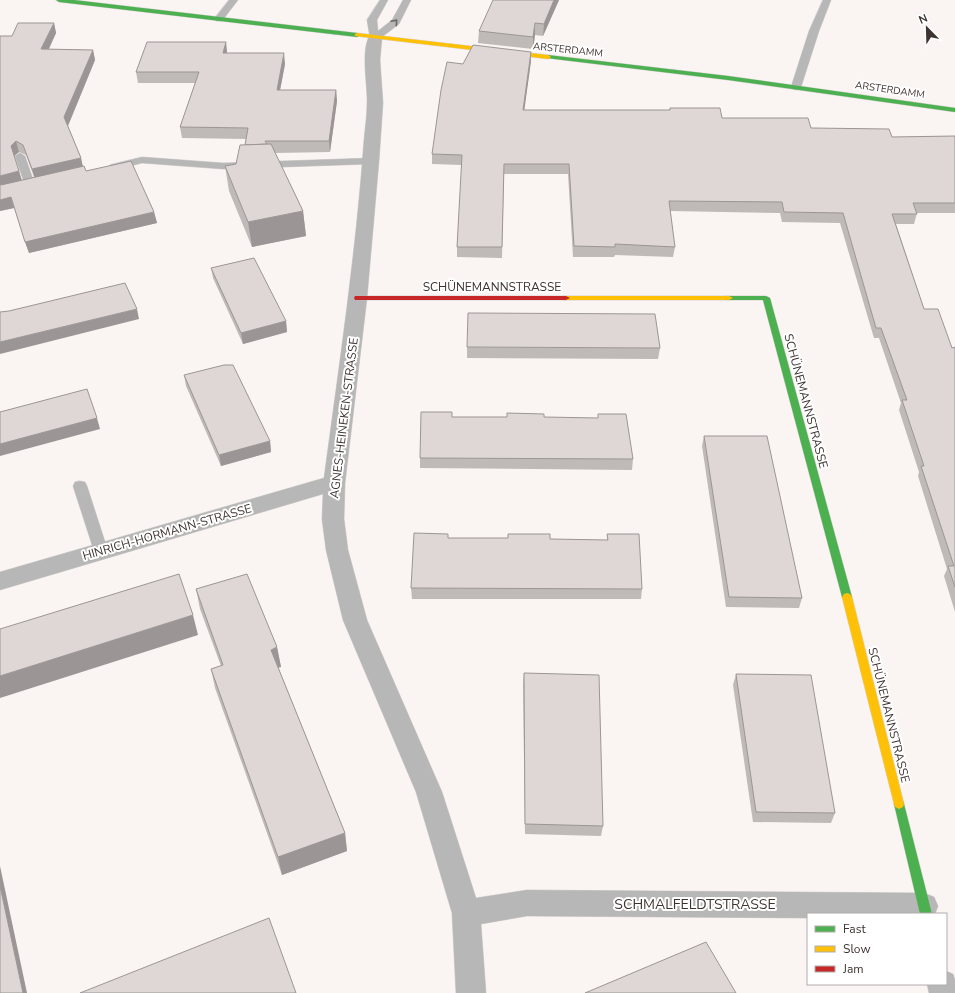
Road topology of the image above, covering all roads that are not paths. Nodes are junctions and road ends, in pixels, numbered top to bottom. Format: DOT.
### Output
graph roads {
  1 [pos="58,0"];
  2 [pos="234,0"];
  3 [pos="384,0"];
  4 [pos="407,0"];
  5 [pos="827,0"];
  6 [pos="105,3"];
  7 [pos="219,19"];
  8 [pos="375,38"];
  9 [pos="796,86"];
  10 [pos="955,110"];
  11 [pos="20,156"];
  12 [pos="371,161"];
  13 [pos="105,169"];
  14 [pos="17,188"];
  15 [pos="358,298"];
  16 [pos="334,483"];
  17 [pos="80,486"];
  18 [pos="101,551"];
  19 [pos="1,577"];
  20 [pos="925,910"];
  21 [pos="466,913"];
  22 [pos="471,993"];
  1 -- 6 [label="street, ARSTERDAMM"];
  2 -- 7 [label="lane"];
  3 -- 8 [label="lane"];
  8 -- 4 [label="lane, one-way"];
  5 -- 9 [label="lane"];
  6 -- 7 [label="street, ARSTERDAMM"];
  7 -- 8 [label="street, ARSTERDAMM"];
  8 -- 9 [label="street, ARSTERDAMM"];
  8 -- 12 [label="street, AGNES-HEINEKEN-STRASSE"];
  9 -- 10 [label="street, ARSTERDAMM"];
  11 -- 14 [label="lane"];
  12 -- 13 [label="lane"];
  12 -- 15 [label="street, AGNES-HEINEKEN-STRASSE"];
  15 -- 16 [label="street, AGNES-HEINEKEN-STRASSE"];
  15 -- 20 [label="street, SCHÜNEMANNSTRASSE"];
  16 -- 18 [label="street, HINRICH-HORMANN-STRASSE"];
  16 -- 21 [label="street, AGNES-HEINEKEN-STRASSE"];
  17 -- 18 [label="lane"];
  18 -- 19 [label="street, HINRICH-HORMANN-STRASSE"];
  20 -- 21 [label="street, SCHMALFELDTSTRASSE"];
  21 -- 22 [label="street, AGNES-HEINEKEN-STRASSE"];
}
